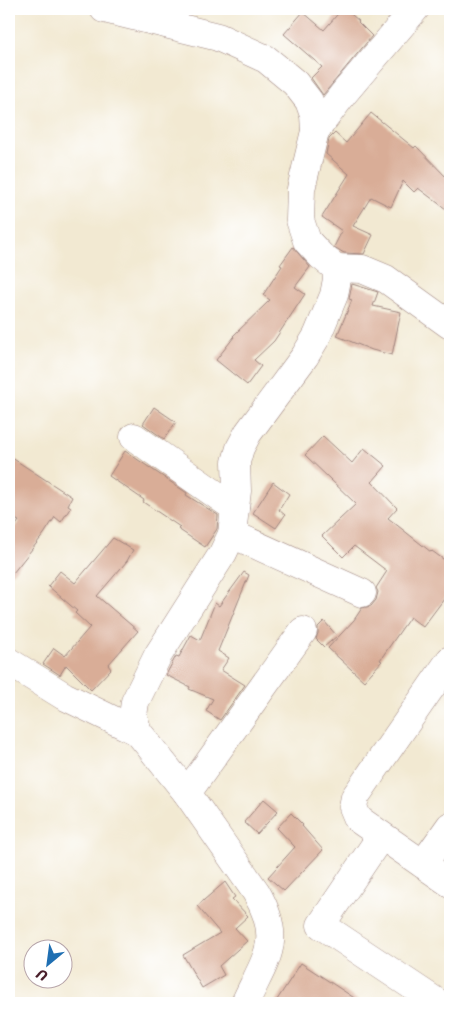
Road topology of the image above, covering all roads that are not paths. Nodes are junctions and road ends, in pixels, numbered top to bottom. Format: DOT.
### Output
graph roads {
  1 [pos="104,9"];
  2 [pos="415,9"];
  3 [pos="315,131"];
  4 [pos="336,268"];
  5 [pos="450,325"];
  6 [pos="134,437"];
  7 [pos="234,521"];
  8 [pos="362,593"];
  9 [pos="303,631"];
  10 [pos="450,660"];
  11 [pos="9,662"];
  12 [pos="138,732"];
  13 [pos="187,793"];
  14 [pos="450,826"];
  15 [pos="381,836"];
  16 [pos="423,864"];
  17 [pos="450,883"];
  18 [pos="245,1003"];
  19 [pos="438,1003"];
  1 -- 3 [label="street"];
  2 -- 3 [label="street"];
  3 -- 4 [label="street"];
  4 -- 5 [label="street"];
  4 -- 7 [label="street"];
  6 -- 7 [label="street"];
  7 -- 8 [label="street"];
  7 -- 12 [label="street"];
  9 -- 13 [label="street"];
  10 -- 15 [label="street"];
  11 -- 12 [label="street"];
  12 -- 13 [label="street"];
  13 -- 18 [label="street"];
  14 -- 16 [label="street"];
  15 -- 16 [label="street"];
  15 -- 19 [label="street"];
  16 -- 17 [label="street"];
}
